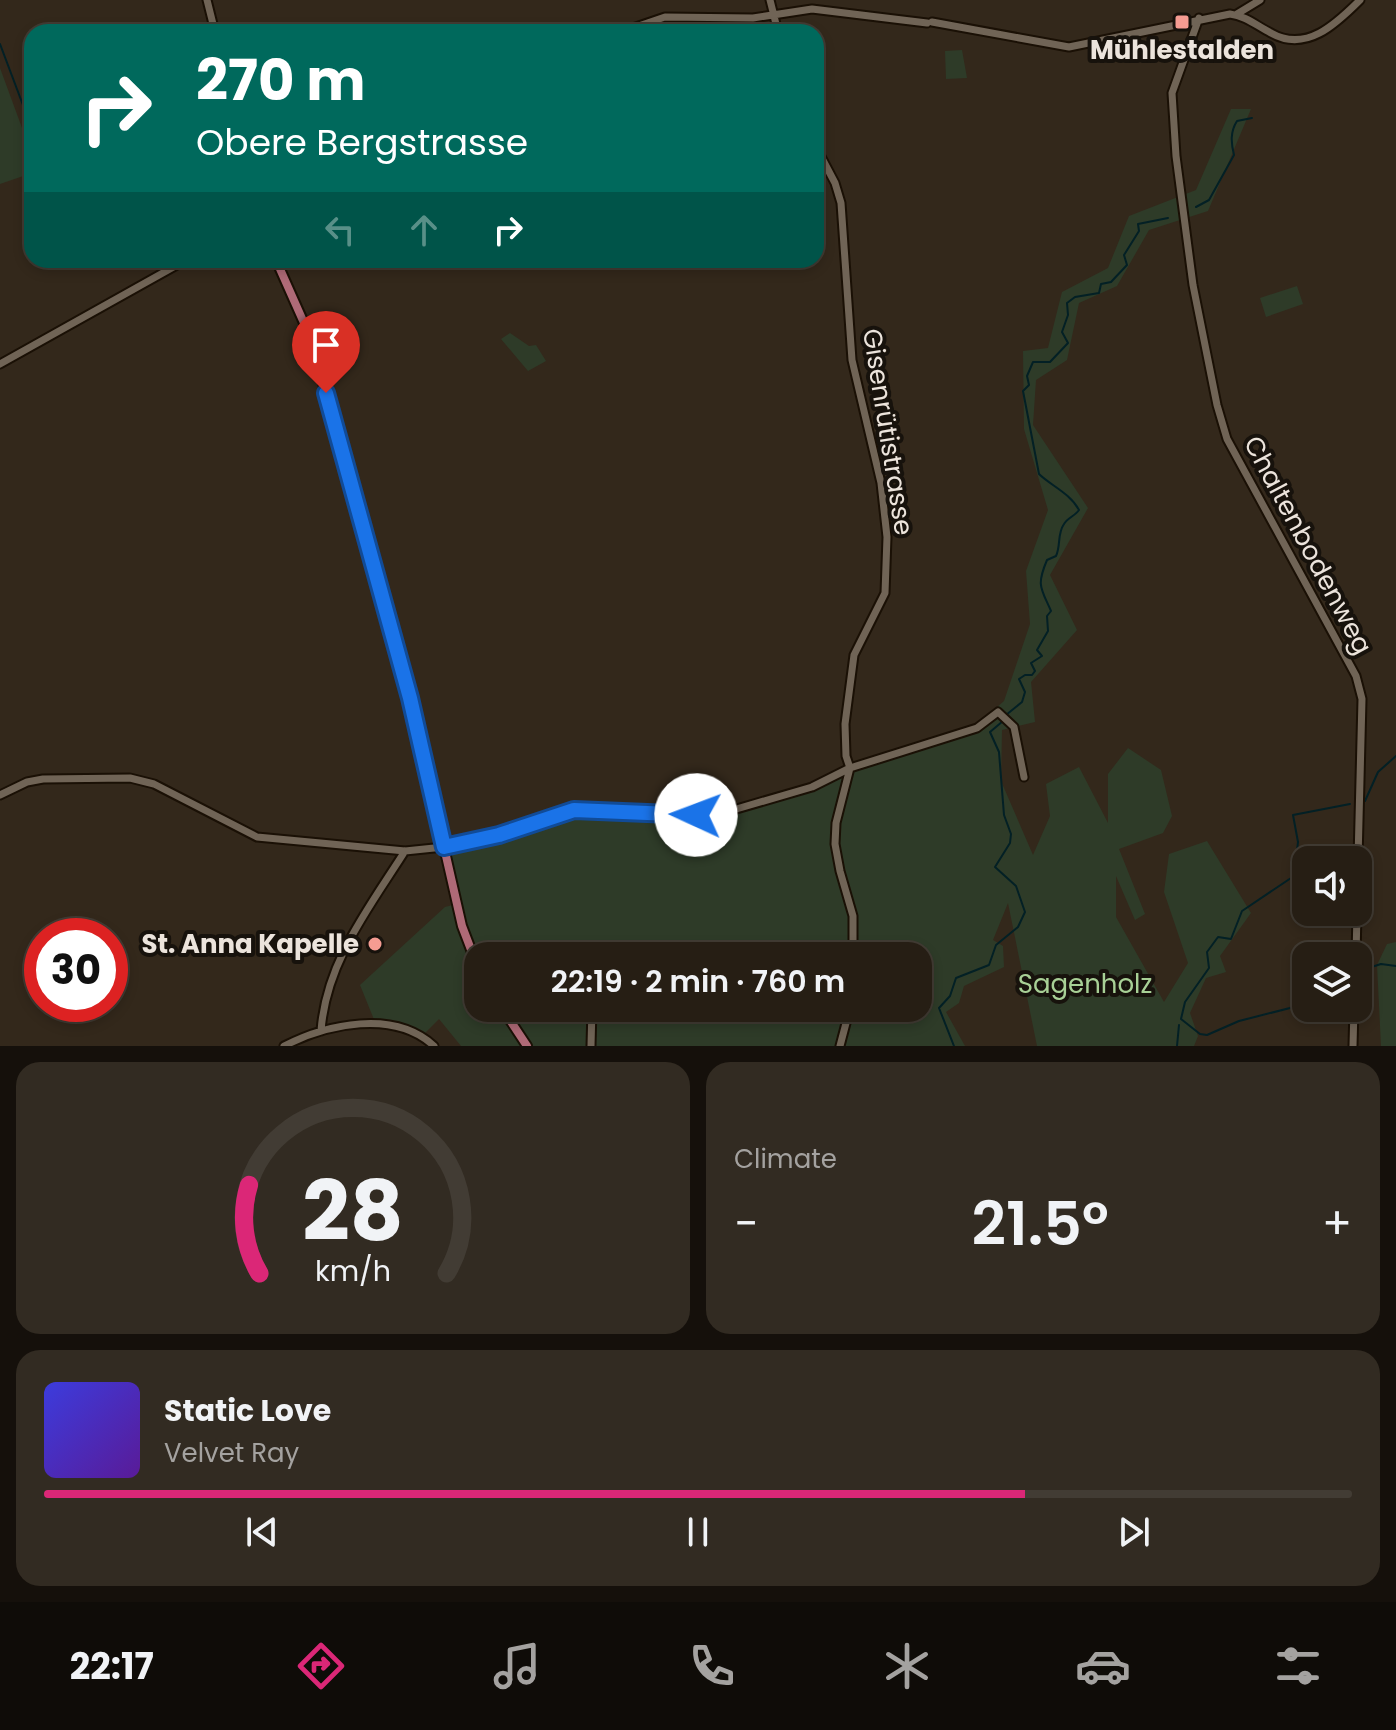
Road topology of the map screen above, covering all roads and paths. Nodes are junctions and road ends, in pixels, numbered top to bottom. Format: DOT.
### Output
graph roads {
  1 [pos="207,0"];
  2 [pos="770,0"];
  3 [pos="1260,0"];
  4 [pos="1360,0"];
  5 [pos="1237,14"];
  6 [pos="772,15"];
  7 [pos="1199,18"];
  8 [pos="213,24"];
  9 [pos="641,24"];
  10 [pos="775,24"];
  11 [pos="824,162"];
  12 [pos="172,268"];
  13 [pos="280,268"];
  14 [pos="0,364"];
  15 [pos="850,768"];
  16 [pos="1024,777"];
  17 [pos="0,795"];
  18 [pos="1358,846"];
  19 [pos="444,847"];
  20 [pos="405,851"];
  21 [pos="468,942"];
  22 [pos="853,942"];
  23 [pos="511,1022"];
  24 [pos="592,1022"];
  25 [pos="846,1022"];
  26 [pos="1354,1022"];
  27 [pos="321,1031"];
  28 [pos="284,1046"];
  29 [pos="434,1046"];
  30 [pos="527,1046"];
  31 [pos="591,1046"];
  32 [pos="840,1046"];
  33 [pos="1353,1046"];
  1 -- 8 [label="street"];
  2 -- 6 [label="street"];
  3 -- 5 [label="street"];
  4 -- 5 [label="street"];
  5 -- 7 [label="street"];
  6 -- 7 [label="street"];
  6 -- 9 [label="street"];
  6 -- 10 [label="street"];
  7 -- 18 [label="street, Chaltenbodenweg"];
  11 -- 15 [label="street, Gisenrütistrasse"];
  12 -- 14 [label="street"];
  13 -- 19 [label="main road"];
  15 -- 16 [label="street"];
  15 -- 19 [label="street"];
  15 -- 22 [label="street, Gisenrütistrasse"];
  17 -- 20 [label="street"];
  19 -- 20 [label="street"];
  19 -- 21 [label="main road"];
  20 -- 27 [label="street"];
  23 -- 30 [label="main road"];
  24 -- 31 [label="street"];
  25 -- 32 [label="street"];
  26 -- 33 [label="street"];
  27 -- 28 [label="street"];
  27 -- 29 [label="street"];
}
